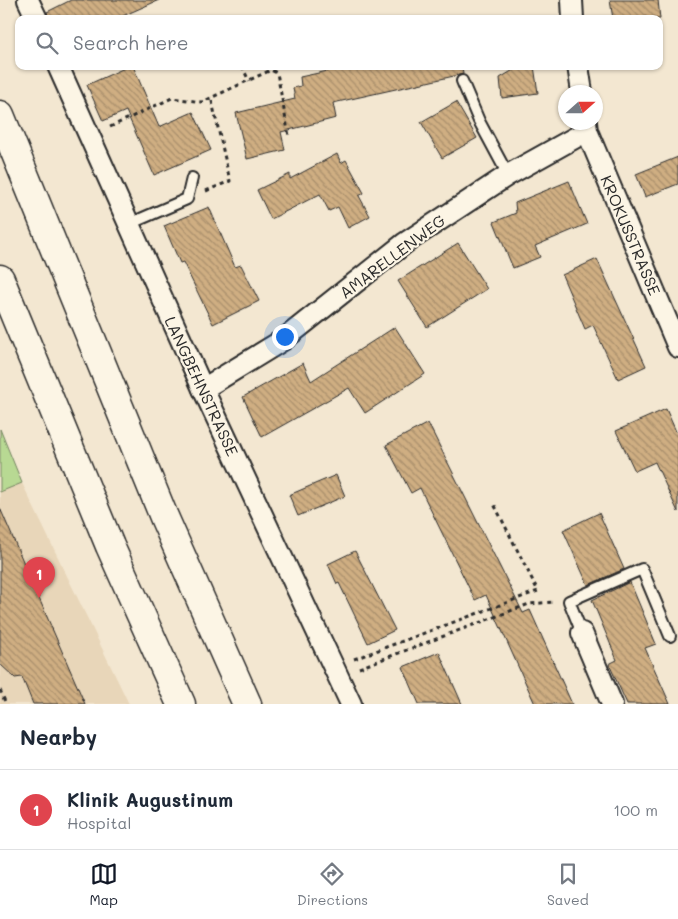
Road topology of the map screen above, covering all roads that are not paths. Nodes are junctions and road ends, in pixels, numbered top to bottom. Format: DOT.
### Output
graph roads {
  1 [pos="28,0"];
  2 [pos="572,0"];
  3 [pos="35,15"];
  4 [pos="573,15"];
  5 [pos="60,70"];
  6 [pos="579,70"];
  7 [pos="462,80"];
  8 [pos="581,85"];
  9 [pos="0,114"];
  10 [pos="581,130"];
  11 [pos="587,130"];
  12 [pos="508,175"];
  13 [pos="192,178"];
  14 [pos="129,224"];
  15 [pos="0,279"];
  16 [pos="676,337"];
  17 [pos="203,389"];
  18 [pos="582,633"];
  19 [pos="670,636"];
  20 [pos="181,704"];
  21 [pos="247,704"];
  22 [pos="351,704"];
  23 [pos="612,704"];
  1 -- 3 [label="street"];
  2 -- 4 [label="street"];
  5 -- 14 [label="street, LANGBEHNSTRASSE"];
  6 -- 8 [label="street"];
  7 -- 12 [label="lane"];
  9 -- 21 [label="highway"];
  10 -- 12 [label="street, AMARELLENWEG"];
  11 -- 16 [label="street, KROKUSSTRASSE"];
  12 -- 17 [label="street, AMARELLENWEG"];
  13 -- 14 [label="lane"];
  14 -- 17 [label="street, LANGBEHNSTRASSE"];
  15 -- 20 [label="highway"];
  17 -- 22 [label="street, LANGBEHNSTRASSE"];
  18 -- 19 [label="lane"];
  18 -- 23 [label="street"];
}
